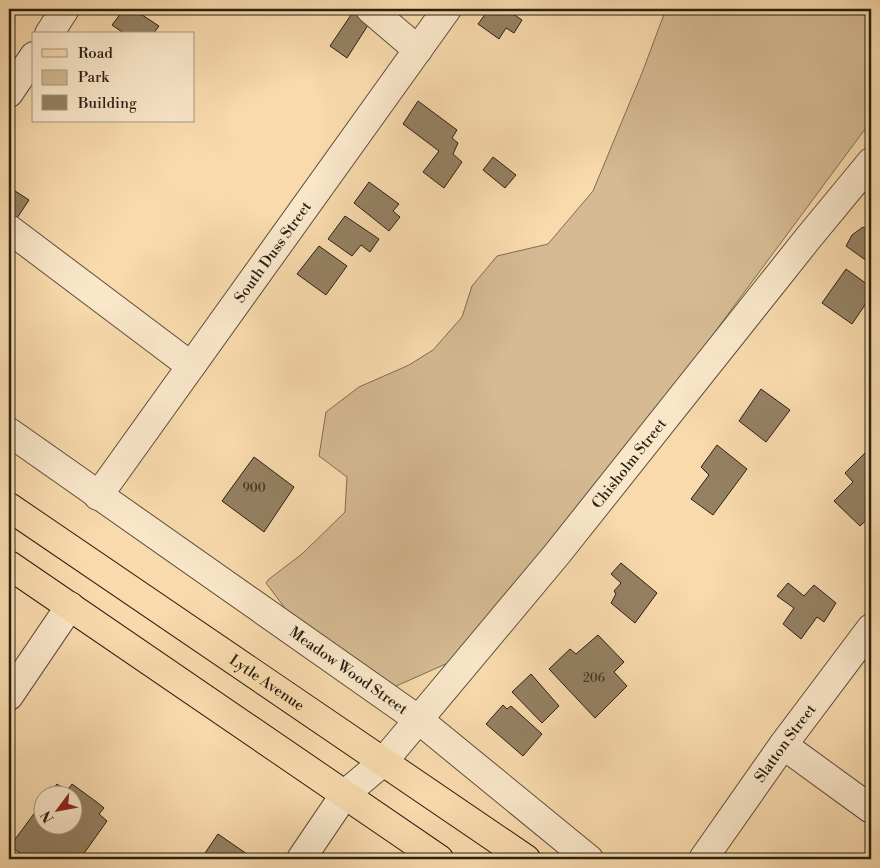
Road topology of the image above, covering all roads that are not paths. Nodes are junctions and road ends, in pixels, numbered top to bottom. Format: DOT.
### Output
graph roads {
  1 [pos="65,9"];
  2 [pos="370,9"];
  3 [pos="447,9"];
  4 [pos="50,32"];
  5 [pos="418,50"];
  6 [pos="32,59"];
  7 [pos="9,94"];
  8 [pos="871,162"];
  9 [pos="9,229"];
  10 [pos="191,366"];
  11 [pos="9,432"];
  12 [pos="98,496"];
  13 [pos="9,507"];
  14 [pos="9,565"];
  15 [pos="70,606"];
  16 [pos="871,628"];
  17 [pos="9,696"];
  18 [pos="420,720"];
  19 [pos="783,745"];
  20 [pos="383,762"];
  21 [pos="345,794"];
  22 [pos="871,809"];
  23 [pos="302,859"];
  24 [pos="440,859"];
  25 [pos="526,859"];
  26 [pos="590,859"];
  27 [pos="703,859"];
  1 -- 4 [label="street"];
  2 -- 5 [label="street"];
  3 -- 5 [label="street, South Duss Street"];
  5 -- 10 [label="street, South Duss Street"];
  6 -- 7 [label="street"];
  8 -- 18 [label="street, Chisholm Street"];
  9 -- 10 [label="street"];
  10 -- 12 [label="street, South Duss Street"];
  11 -- 12 [label="street, Meadow Wood Street"];
  12 -- 18 [label="street, Meadow Wood Street"];
  13 -- 20 [label="main road, Lytle Avenue"];
  14 -- 15 [label="main road"];
  15 -- 17 [label="street"];
  15 -- 21 [label="main road"];
  16 -- 19 [label="street, Slatton Street"];
  18 -- 20 [label="street, Chisholm Street"];
  18 -- 26 [label="street, Meadow Wood Street"];
  19 -- 22 [label="street"];
  19 -- 27 [label="street, Slatton Street"];
  20 -- 21 [label="street, Chisholm Street"];
  20 -- 25 [label="main road, Lytle Avenue"];
  21 -- 23 [label="street, Chisholm Street"];
  21 -- 24 [label="main road"];
}
